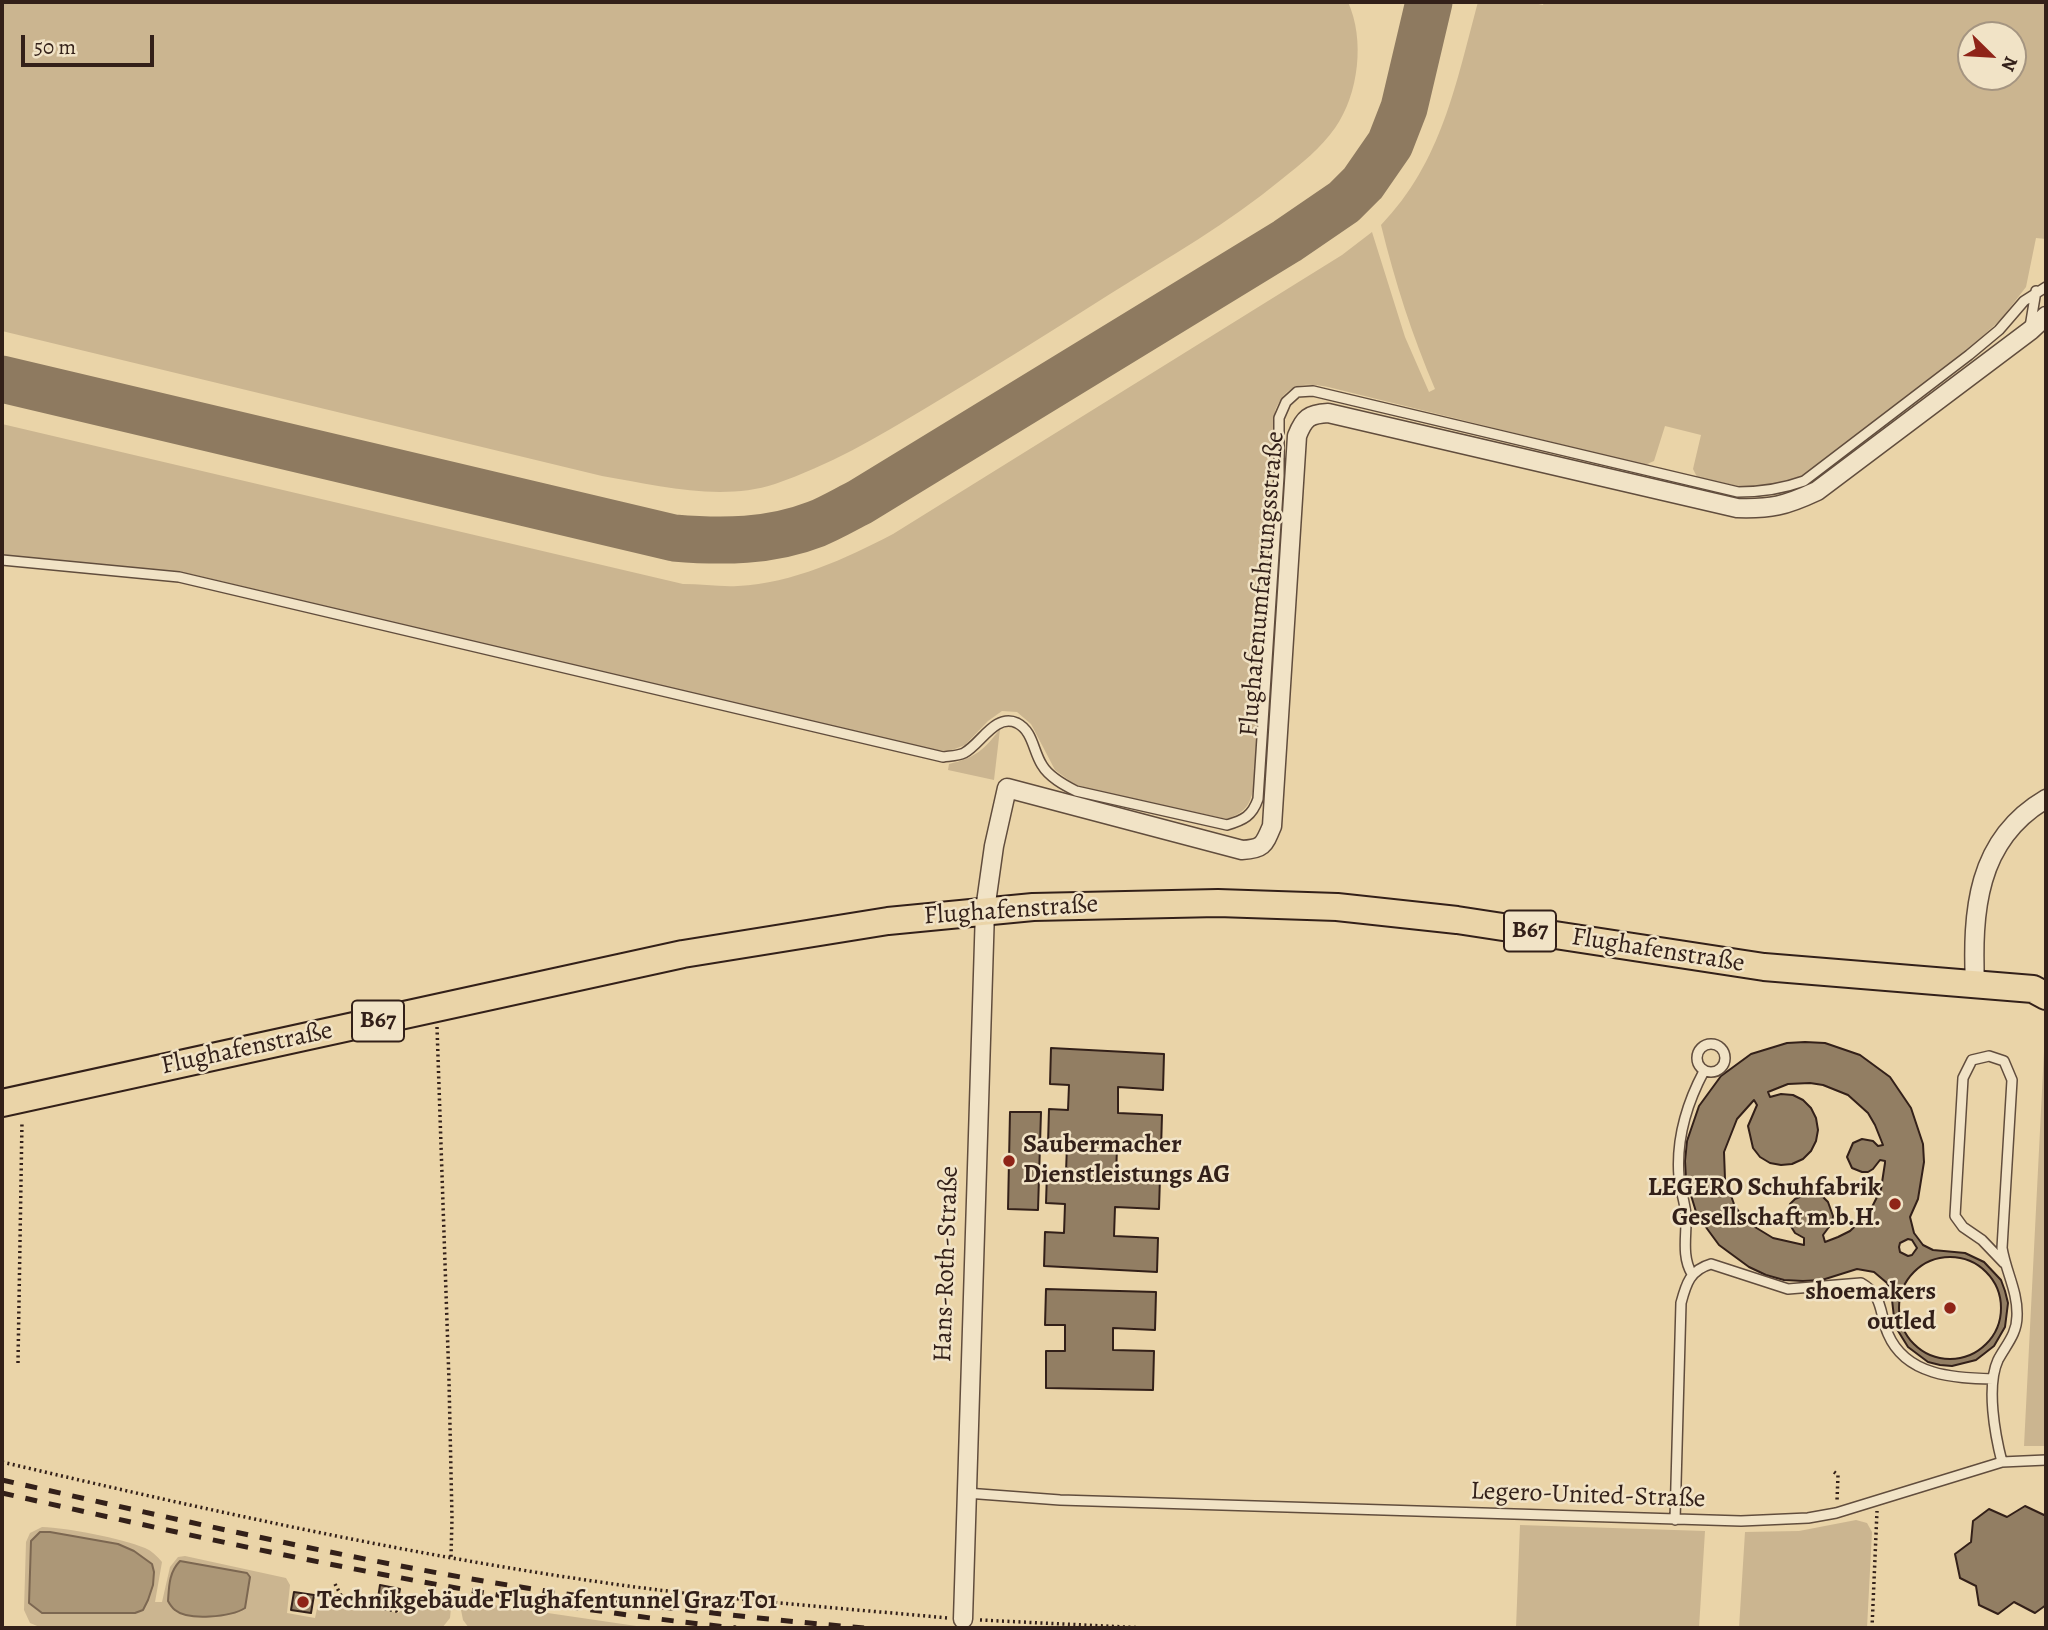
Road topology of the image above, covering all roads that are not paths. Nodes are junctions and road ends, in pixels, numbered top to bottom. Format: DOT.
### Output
graph roads {
  1 [pos="2046,287"];
  2 [pos="2036,291"];
  3 [pos="2046,316"];
  4 [pos="2031,330"];
  5 [pos="2,560"];
  6 [pos="2046,799"];
  7 [pos="985,910"];
  8 [pos="1975,985"];
  9 [pos="2042,989"];
  10 [pos="1704,1071"];
  11 [pos="12,1101"];
  12 [pos="2004,1263"];
  13 [pos="1692,1274"];
  14 [pos="1993,1379"];
  15 [pos="2046,1460"];
  16 [pos="2002,1462"];
  17 [pos="966,1493"];
  18 [pos="1675,1520"];
  19 [pos="963,1619"];
  1 -- 2 [label="lane"];
  2 -- 4 [label="lane"];
  2 -- 5 [label="lane"];
  3 -- 4 [label="street, Flughafenumfahrungsstraße"];
  4 -- 7 [label="street, Flughafenumfahrungsstraße"];
  6 -- 8 [label="street"];
  7 -- 8 [label="main road, Flughafenstraße / B67"];
  7 -- 11 [label="main road, Flughafenstraße / B67"];
  7 -- 17 [label="street, Hans-Roth-Straße"];
  8 -- 9 [label="main road, Flughafenstraße / B67"];
  10 -- 13 [label="lane"];
  12 -- 12 [label="lane"];
  12 -- 14 [label="lane"];
  13 -- 14 [label="lane"];
  13 -- 18 [label="lane"];
  14 -- 16 [label="lane"];
  15 -- 16 [label="lane, Legero-United-Straße"];
  16 -- 18 [label="lane, Legero-United-Straße"];
  17 -- 18 [label="lane, Legero-United-Straße"];
  17 -- 19 [label="street, Hans-Roth-Straße"];
}
